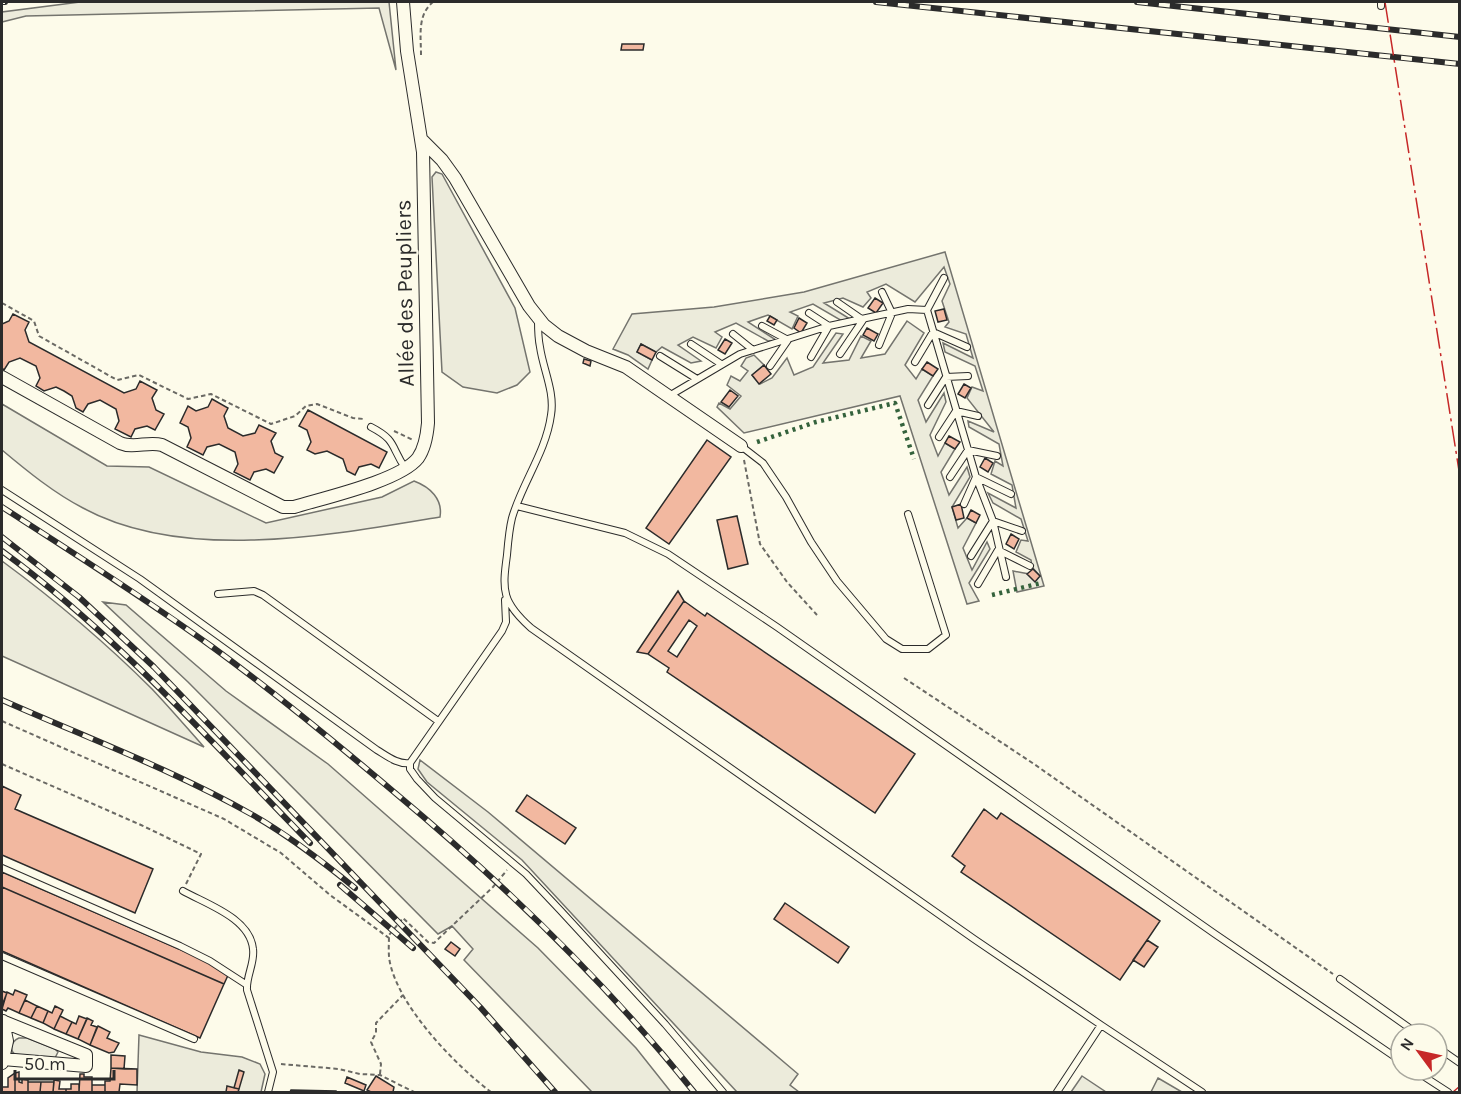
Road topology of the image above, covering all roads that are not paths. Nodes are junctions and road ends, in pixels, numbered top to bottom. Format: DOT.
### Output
graph roads {
  1 [pos="403,2"];
  2 [pos="422,141"];
  3 [pos="945,278"];
  4 [pos="882,292"];
  5 [pos="837,302"];
  6 [pos="927,310"];
  7 [pos="809,313"];
  8 [pos="892,313"];
  9 [pos="538,319"];
  10 [pos="863,320"];
  11 [pos="762,326"];
  12 [pos="829,326"];
  13 [pos="933,332"];
  14 [pos="733,334"];
  15 [pos="788,340"];
  16 [pos="691,344"];
  17 [pos="879,345"];
  18 [pos="967,347"];
  19 [pos="753,350"];
  20 [pos="840,354"];
  21 [pos="660,356"];
  22 [pos="811,357"];
  23 [pos="915,362"];
  24 [pos="721,364"];
  25 [pos="770,366"];
  26 [pos="968,376"];
  27 [pos="2,377"];
  28 [pos="946,377"];
  29 [pos="697,379"];
  30 [pos="669,396"];
  31 [pos="928,405"];
  32 [pos="956,411"];
  33 [pos="978,416"];
  34 [pos="371,428"];
  35 [pos="939,437"];
  36 [pos="741,446"];
  37 [pos="968,450"];
  38 [pos="997,456"];
  39 [pos="406,470"];
  40 [pos="950,477"];
  41 [pos="976,477"];
  42 [pos="2,490"];
  43 [pos="1011,494"];
  44 [pos="964,504"];
  45 [pos="517,506"];
  46 [pos="908,514"];
  47 [pos="993,521"];
  48 [pos="1022,531"];
  49 [pos="998,550"];
  50 [pos="971,556"];
  51 [pos="1030,566"];
  52 [pos="1006,577"];
  53 [pos="978,584"];
  54 [pos="504,593"];
  55 [pos="218,594"];
  56 [pos="438,721"];
  57 [pos="410,763"];
  58 [pos="2,868"];
  59 [pos="183,891"];
  60 [pos="2,956"];
  61 [pos="1340,979"];
  62 [pos="247,985"];
  63 [pos="2,1021"];
  64 [pos="1401,1022"];
  65 [pos="1101,1025"];
  66 [pos="194,1040"];
  67 [pos="1389,1053"];
  68 [pos="2,1061"];
  69 [pos="1433,1082"];
  70 [pos="268,1092"];
  71 [pos="723,1092"];
  72 [pos="1057,1092"];
  73 [pos="1202,1092"];
  74 [pos="1448,1092"];
  1 -- 2 [label="street, Allée des Peupliers"];
  2 -- 9 [label="street"];
  2 -- 39 [label="street, Allée des Peupliers"];
  3 -- 6 [label="lane"];
  4 -- 8 [label="lane"];
  5 -- 10 [label="lane"];
  6 -- 8 [label="lane"];
  6 -- 13 [label="lane"];
  7 -- 12 [label="lane"];
  8 -- 10 [label="lane"];
  8 -- 17 [label="lane"];
  9 -- 30 [label="street"];
  9 -- 45 [label="lane"];
  10 -- 12 [label="lane"];
  10 -- 20 [label="lane"];
  11 -- 15 [label="lane"];
  12 -- 15 [label="lane"];
  12 -- 22 [label="lane"];
  13 -- 18 [label="lane"];
  13 -- 23 [label="lane"];
  13 -- 28 [label="lane"];
  14 -- 19 [label="lane"];
  15 -- 19 [label="lane"];
  15 -- 25 [label="lane"];
  16 -- 24 [label="lane"];
  19 -- 24 [label="lane"];
  21 -- 29 [label="lane"];
  24 -- 29 [label="lane"];
  26 -- 28 [label="lane"];
  27 -- 39 [label="street"];
  28 -- 31 [label="lane"];
  28 -- 32 [label="lane"];
  29 -- 30 [label="lane"];
  30 -- 36 [label="street"];
  32 -- 33 [label="lane"];
  32 -- 35 [label="lane"];
  32 -- 37 [label="lane"];
  34 -- 39 [label="lane"];
  36 -- 46 [label="lane"];
  37 -- 38 [label="lane"];
  37 -- 40 [label="lane"];
  37 -- 41 [label="lane"];
  41 -- 43 [label="lane"];
  41 -- 44 [label="lane"];
  41 -- 47 [label="lane"];
  42 -- 57 [label="lane"];
  45 -- 54 [label="lane"];
  45 -- 67 [label="lane"];
  47 -- 48 [label="lane"];
  47 -- 49 [label="lane"];
  47 -- 50 [label="lane"];
  49 -- 51 [label="lane"];
  49 -- 52 [label="lane"];
  49 -- 53 [label="lane"];
  54 -- 56 [label="lane"];
  54 -- 65 [label="lane"];
  55 -- 56 [label="lane"];
  56 -- 57 [label="lane"];
  57 -- 71 [label="lane"];
  58 -- 62 [label="lane"];
  59 -- 62 [label="lane"];
  60 -- 66 [label="lane"];
  61 -- 64 [label="lane"];
  62 -- 70 [label="lane"];
  63 -- 68 [label="street"];
  63 -- 68 [label="street"];
  65 -- 72 [label="lane"];
  65 -- 73 [label="lane"];
  69 -- 74 [label="lane"];
}
